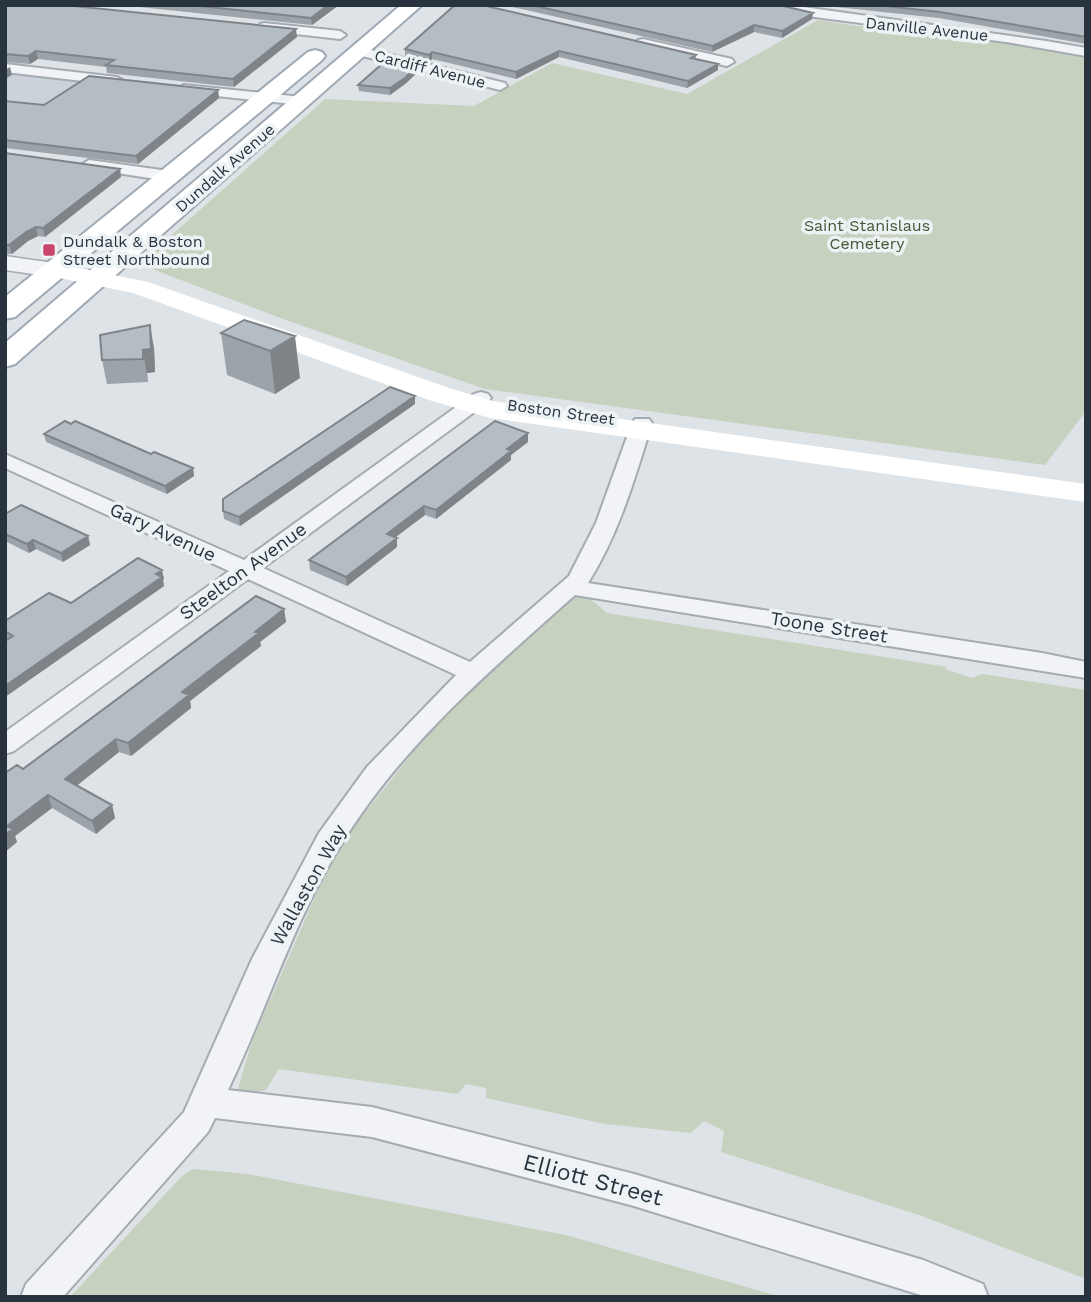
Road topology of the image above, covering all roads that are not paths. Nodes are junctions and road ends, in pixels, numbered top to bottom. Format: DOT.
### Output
graph roads {
  1 [pos="413,5"];
  2 [pos="768,5"];
  3 [pos="358,20"];
  4 [pos="246,25"];
  5 [pos="340,35"];
  6 [pos="633,41"];
  7 [pos="359,51"];
  8 [pos="1086,52"];
  9 [pos="727,62"];
  10 [pos="5,68"];
  11 [pos="128,82"];
  12 [pos="500,86"];
  13 [pos="169,87"];
  14 [pos="264,98"];
  15 [pos="302,101"];
  16 [pos="73,163"];
  17 [pos="169,176"];
  18 [pos="5,263"];
  19 [pos="54,270"];
  20 [pos="102,273"];
  21 [pos="5,310"];
  22 [pos="5,358"];
  23 [pos="476,401"];
  24 [pos="641,427"];
  25 [pos="5,460"];
  26 [pos="879,460"];
  27 [pos="1086,484"];
  28 [pos="1086,493"];
  29 [pos="245,569"];
  30 [pos="571,587"];
  31 [pos="1086,670"];
  32 [pos="474,673"];
  33 [pos="5,745"];
  34 [pos="206,1102"];
  35 [pos="39,1297"];
  36 [pos="970,1297"];
  1 -- 7 [label="main road, Dundalk Avenue"];
  2 -- 8 [label="street, Danville Avenue"];
  3 -- 5 [label="main road, Dundalk Avenue"];
  4 -- 5 [label="street"];
  5 -- 14 [label="main road, Dundalk Avenue"];
  6 -- 9 [label="street"];
  7 -- 12 [label="street, Cardiff Avenue"];
  7 -- 15 [label="main road, Dundalk Avenue"];
  10 -- 11 [label="street"];
  13 -- 14 [label="street"];
  14 -- 15 [label="street"];
  14 -- 17 [label="main road, Dundalk Avenue"];
  15 -- 20 [label="main road, Dundalk Avenue"];
  16 -- 17 [label="street"];
  17 -- 19 [label="main road, Dundalk Avenue"];
  18 -- 19 [label="street"];
  19 -- 20 [label="main road, Boston Street"];
  19 -- 21 [label="main road, Dundalk Avenue"];
  20 -- 22 [label="main road, Dundalk Avenue"];
  20 -- 23 [label="main road, Boston Street"];
  23 -- 24 [label="main road, Boston Street"];
  23 -- 29 [label="street, Steelton Avenue"];
  24 -- 26 [label="main road, Boston Street"];
  24 -- 30 [label="street, Wallaston Way"];
  25 -- 29 [label="street, Gary Avenue"];
  26 -- 27 [label="main road, Boston Street"];
  26 -- 28 [label="main road, Boston Street"];
  29 -- 32 [label="street, Gary Avenue"];
  29 -- 33 [label="street, Steelton Avenue"];
  30 -- 31 [label="street, Toone Street"];
  30 -- 32 [label="street, Wallaston Way"];
  32 -- 34 [label="street, Wallaston Way"];
  34 -- 35 [label="street, Wallaston Way"];
  34 -- 36 [label="street, Elliott Street"];
}
